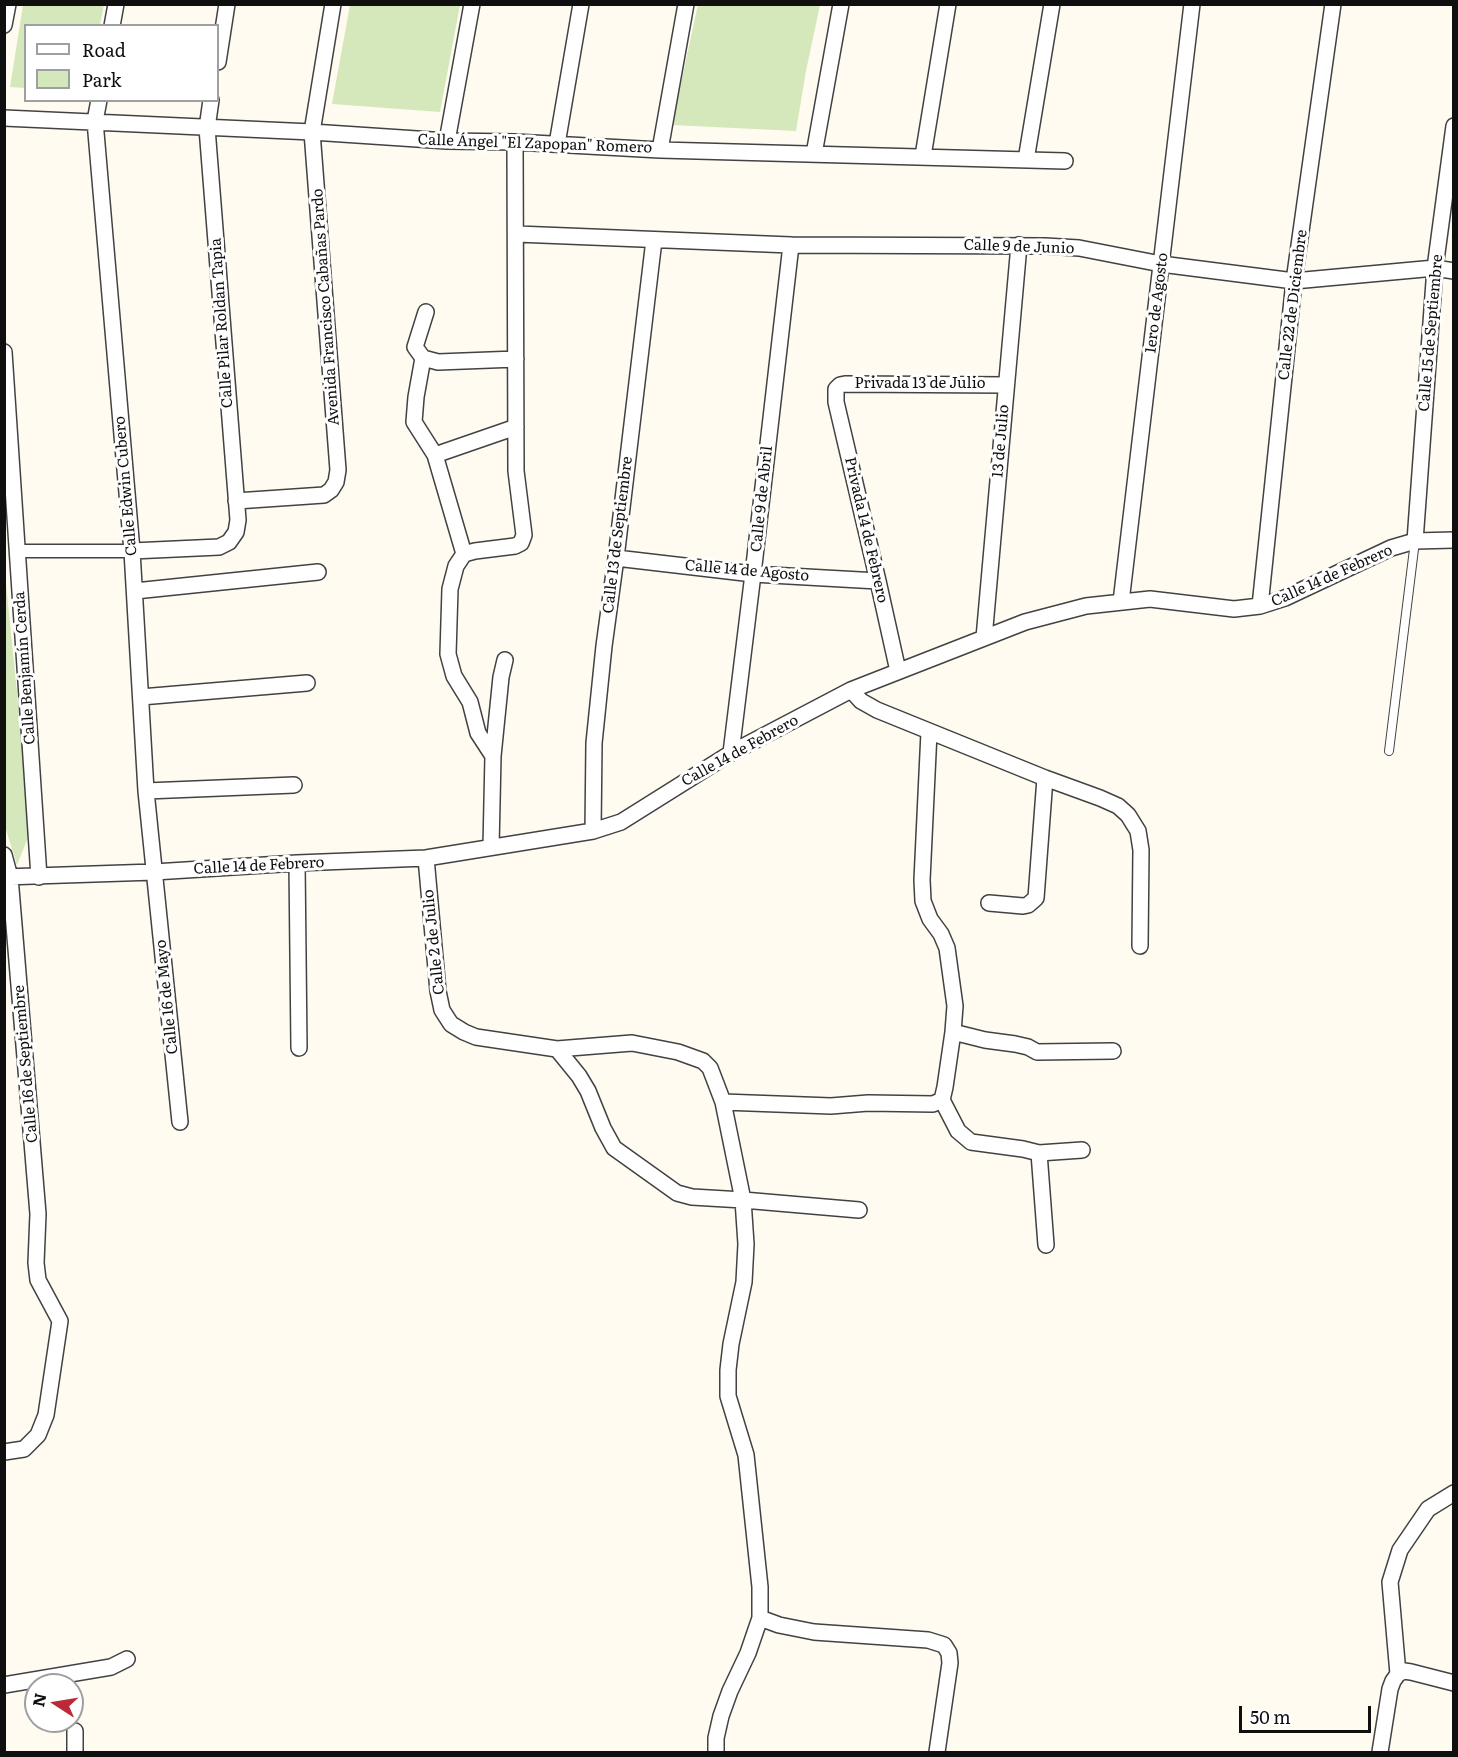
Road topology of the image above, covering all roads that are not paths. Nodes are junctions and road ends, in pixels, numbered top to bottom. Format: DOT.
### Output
graph roads {
  1 [pos="8,4"];
  2 [pos="116,4"];
  3 [pos="227,4"];
  4 [pos="333,4"];
  5 [pos="472,4"];
  6 [pos="581,4"];
  7 [pos="686,4"];
  8 [pos="841,4"];
  9 [pos="948,4"];
  10 [pos="1052,4"];
  11 [pos="1192,4"];
  12 [pos="1333,4"];
  13 [pos="112,24"];
  14 [pos="4,25"];
  15 [pos="219,56"];
  16 [pos="99,102"];
  17 [pos="211,102"];
  18 [pos="4,118"];
  19 [pos="95,122"];
  20 [pos="207,128"];
  21 [pos="312,132"];
  22 [pos="1453,135"];
  23 [pos="447,141"];
  24 [pos="516,142"];
  25 [pos="557,144"];
  26 [pos="660,150"];
  27 [pos="814,154"];
  28 [pos="923,156"];
  29 [pos="1026,160"];
  30 [pos="1065,161"];
  31 [pos="517,234"];
  32 [pos="654,240"];
  33 [pos="791,245"];
  34 [pos="1019,245"];
  35 [pos="1161,264"];
  36 [pos="1435,268"];
  37 [pos="1454,271"];
  38 [pos="1294,281"];
  39 [pos="426,312"];
  40 [pos="4,352"];
  41 [pos="423,358"];
  42 [pos="516,360"];
  43 [pos="1005,385"];
  44 [pos="836,389"];
  45 [pos="516,427"];
  46 [pos="435,455"];
  47 [pos="236,501"];
  48 [pos="1454,540"];
  49 [pos="1415,541"];
  50 [pos="17,551"];
  51 [pos="132,551"];
  52 [pos="464,554"];
  53 [pos="616,558"];
  54 [pos="318,572"];
  55 [pos="753,574"];
  56 [pos="878,581"];
  57 [pos="135,591"];
  58 [pos="1121,602"];
  59 [pos="1260,606"];
  60 [pos="984,638"];
  61 [pos="505,660"];
  62 [pos="898,671"];
  63 [pos="308,682"];
  64 [pos="851,690"];
  65 [pos="141,697"];
  66 [pos="929,732"];
  67 [pos="1389,751"];
  68 [pos="731,753"];
  69 [pos="493,756"];
  70 [pos="1044,778"];
  71 [pos="294,785"];
  72 [pos="146,791"];
  73 [pos="593,831"];
  74 [pos="491,847"];
  75 [pos="4,855"];
  76 [pos="426,858"];
  77 [pos="297,863"];
  78 [pos="154,872"];
  79 [pos="8,877"];
  80 [pos="39,877"];
  81 [pos="989,903"];
  82 [pos="1140,946"];
  83 [pos="953,1032"];
  84 [pos="299,1048"];
  85 [pos="556,1049"];
  86 [pos="1113,1051"];
  87 [pos="942,1100"];
  88 [pos="723,1102"];
  89 [pos="180,1122"];
  90 [pos="1082,1150"];
  91 [pos="1039,1153"];
  92 [pos="743,1200"];
  93 [pos="858,1210"];
  94 [pos="1046,1245"];
  95 [pos="4,1452"];
  96 [pos="1454,1493"];
  97 [pos="760,1618"];
  98 [pos="127,1659"];
  99 [pos="1398,1674"];
  100 [pos="1454,1683"];
  101 [pos="4,1685"];
  102 [pos="75,1733"];
  103 [pos="75,1752"];
  104 [pos="716,1752"];
  105 [pos="937,1752"];
  106 [pos="1380,1752"];
  1 -- 14 [label="street"];
  2 -- 13 [label="street"];
  3 -- 15 [label="street"];
  4 -- 21 [label="street, Avenida Francisco Cabañas Pardo"];
  5 -- 23 [label="street"];
  6 -- 25 [label="street"];
  7 -- 26 [label="street"];
  8 -- 27 [label="street"];
  9 -- 28 [label="street"];
  10 -- 29 [label="street"];
  11 -- 35 [label="street, 1ero de Agosto"];
  12 -- 38 [label="street, Calle 22 de Diciembre"];
  16 -- 19 [label="street, Calle Edwin Cubero"];
  17 -- 20 [label="street, Calle Pilar Roldan Tapia"];
  18 -- 19 [label="street, Calle Ángel \"El Zapopan\" Romero"];
  19 -- 20 [label="street, Calle Ángel \"El Zapopan\" Romero"];
  19 -- 51 [label="street, Calle Edwin Cubero"];
  20 -- 21 [label="street, Calle Ángel \"El Zapopan\" Romero"];
  20 -- 47 [label="street, Calle Pilar Roldan Tapia"];
  21 -- 23 [label="street, Calle Ángel \"El Zapopan\" Romero"];
  21 -- 47 [label="street, Avenida Francisco Cabañas Pardo"];
  22 -- 36 [label="street, Calle 15 de Septiembre"];
  23 -- 24 [label="street, Calle Ángel \"El Zapopan\" Romero"];
  24 -- 25 [label="street, Calle Ángel \"El Zapopan\" Romero"];
  24 -- 31 [label="street"];
  25 -- 26 [label="street, Calle Ángel \"El Zapopan\" Romero"];
  26 -- 27 [label="street, Calle Ángel \"El Zapopan\" Romero"];
  27 -- 28 [label="street, Calle Ángel \"El Zapopan\" Romero"];
  28 -- 29 [label="street, Calle Ángel \"El Zapopan\" Romero"];
  29 -- 30 [label="street, Calle Ángel \"El Zapopan\" Romero"];
  31 -- 32 [label="street, Calle 9 de Junio"];
  31 -- 42 [label="street"];
  32 -- 33 [label="street, Calle 9 de Junio"];
  32 -- 53 [label="street, Calle 13 de Septiembre"];
  33 -- 34 [label="street, Calle 9 de Junio"];
  33 -- 55 [label="street, Calle 9 de Abril"];
  34 -- 35 [label="street, Calle 9 de Junio"];
  34 -- 43 [label="street, 13 de Julio"];
  35 -- 38 [label="street, Calle 9 de Junio"];
  35 -- 58 [label="street, 1ero de Agosto"];
  36 -- 37 [label="street, Calle 9 de Junio"];
  36 -- 38 [label="street, Calle 9 de Junio"];
  36 -- 49 [label="street, Calle 15 de Septiembre"];
  38 -- 59 [label="street, Calle 22 de Diciembre"];
  39 -- 41 [label="street"];
  40 -- 50 [label="street, Calle Benjamín Cerda"];
  41 -- 42 [label="street"];
  41 -- 46 [label="street"];
  42 -- 45 [label="street"];
  43 -- 44 [label="street, Privada 13 de Julio"];
  43 -- 60 [label="street, 13 de Julio"];
  44 -- 56 [label="street, Privada 14 de Febrero"];
  45 -- 46 [label="street"];
  45 -- 52 [label="street"];
  46 -- 52 [label="street"];
  47 -- 51 [label="street, Calle Pilar Roldan Tapia"];
  48 -- 49 [label="street, Calle 14 de Febrero"];
  49 -- 59 [label="street, Calle 14 de Febrero"];
  49 -- 67 [label="lane"];
  50 -- 51 [label="street"];
  50 -- 80 [label="street, Calle Benjamín Cerda"];
  51 -- 57 [label="street, Calle Edwin Cubero"];
  52 -- 69 [label="street"];
  53 -- 55 [label="street, Calle 14 de Agosto"];
  53 -- 73 [label="street, Calle 13 de Septiembre"];
  54 -- 57 [label="street"];
  55 -- 56 [label="street, Calle 14 de Agosto"];
  55 -- 68 [label="street, Calle 9 de Abril"];
  56 -- 62 [label="street, Privada 14 de Febrero"];
  57 -- 65 [label="street, Calle Edwin Cubero"];
  58 -- 59 [label="street, Calle 14 de Febrero"];
  58 -- 60 [label="street, Calle 14 de Febrero"];
  60 -- 62 [label="street, Calle 14 de Febrero"];
  61 -- 69 [label="street"];
  62 -- 64 [label="street, Calle 14 de Febrero"];
  63 -- 65 [label="street"];
  64 -- 66 [label="street"];
  64 -- 68 [label="street, Calle 14 de Febrero"];
  65 -- 72 [label="street, Calle Edwin Cubero"];
  66 -- 70 [label="street"];
  66 -- 83 [label="street"];
  68 -- 73 [label="street, Calle 14 de Febrero"];
  69 -- 74 [label="street"];
  70 -- 81 [label="street"];
  70 -- 82 [label="street"];
  71 -- 72 [label="street"];
  72 -- 78 [label="street, Calle Edwin Cubero"];
  73 -- 74 [label="street, Calle 14 de Febrero"];
  74 -- 76 [label="street, Calle 14 de Febrero"];
  75 -- 79 [label="street, Calle 16 de Septiembre"];
  76 -- 77 [label="street, Calle 14 de Febrero"];
  76 -- 85 [label="street, Calle 2 de Julio"];
  77 -- 78 [label="street, Calle 14 de Febrero"];
  77 -- 84 [label="street"];
  78 -- 80 [label="street, Calle 14 de Febrero"];
  78 -- 89 [label="street, Calle 16 de Mayo"];
  79 -- 80 [label="street, Calle 14 de Febrero"];
  79 -- 95 [label="street, Calle 16 de Septiembre"];
  83 -- 86 [label="street"];
  83 -- 87 [label="street"];
  85 -- 88 [label="street"];
  85 -- 92 [label="street"];
  87 -- 88 [label="street"];
  87 -- 91 [label="street"];
  88 -- 92 [label="street"];
  90 -- 91 [label="street"];
  91 -- 94 [label="street"];
  92 -- 93 [label="street"];
  92 -- 97 [label="street"];
  96 -- 99 [label="street"];
  97 -- 104 [label="street"];
  97 -- 105 [label="street"];
  98 -- 101 [label="street"];
  99 -- 100 [label="street"];
  99 -- 106 [label="street"];
  102 -- 103 [label="street"];
}
